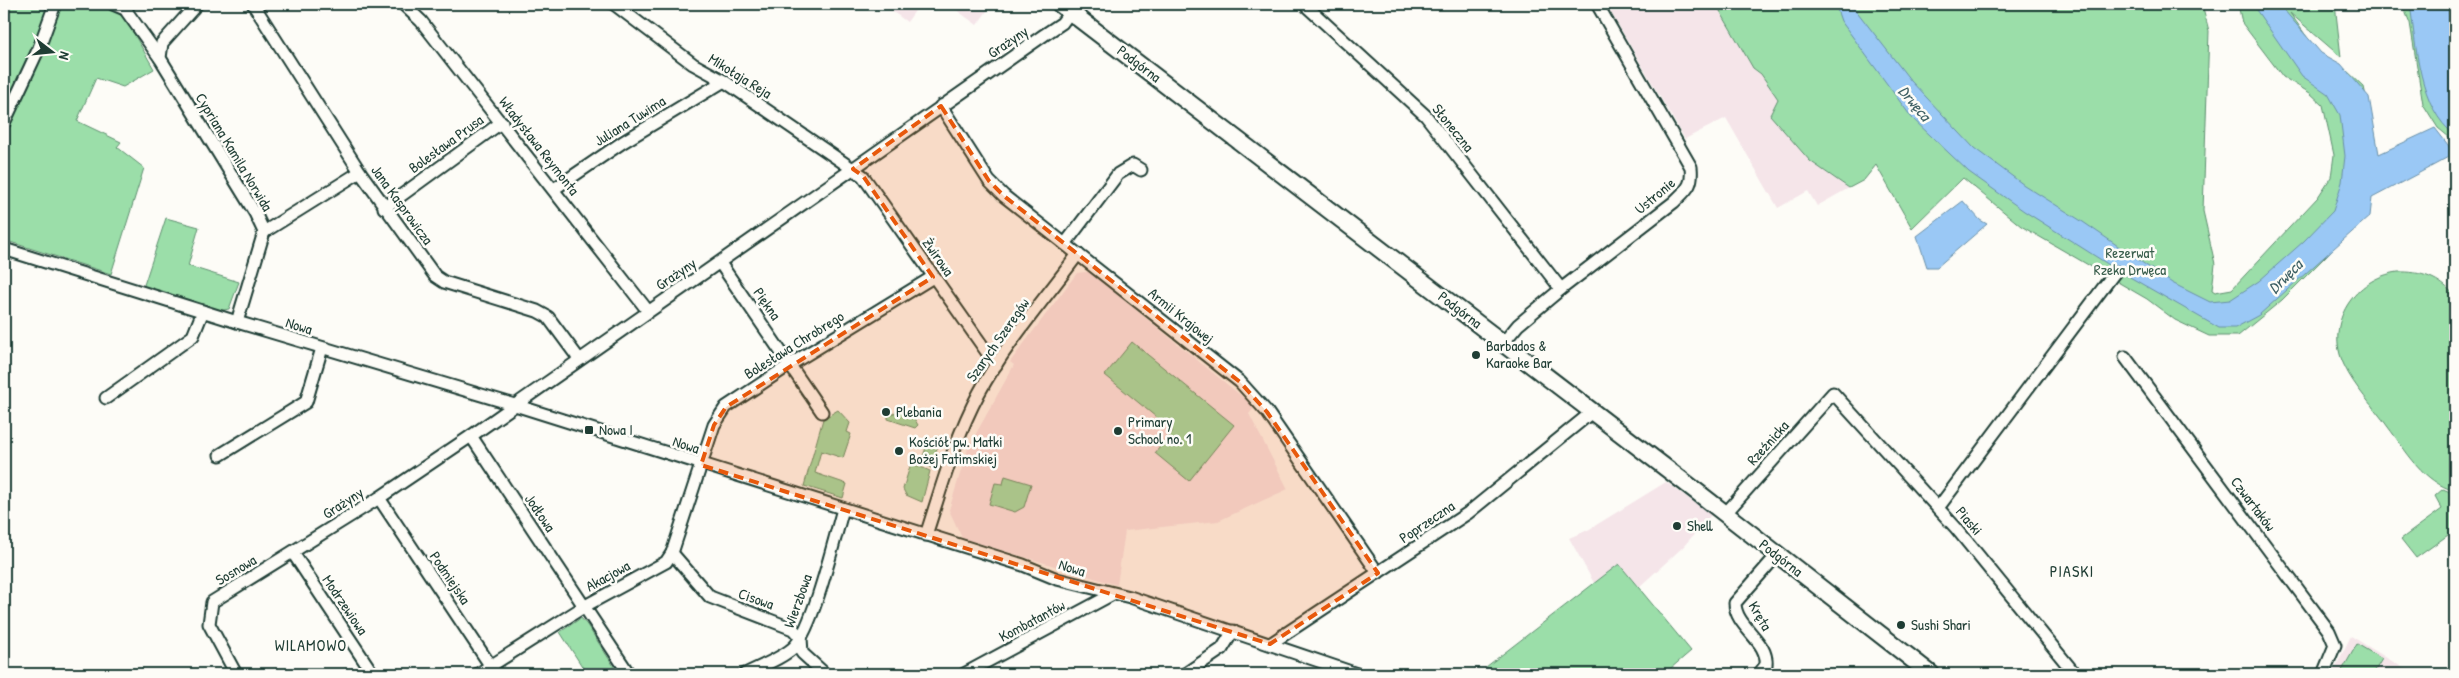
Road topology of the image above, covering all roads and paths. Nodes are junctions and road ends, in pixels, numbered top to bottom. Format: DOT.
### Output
graph roads {
  1 [pos="55,4"];
  2 [pos="112,4"];
  3 [pos="197,4"];
  4 [pos="253,4"];
  5 [pos="403,4"];
  6 [pos="614,4"];
  7 [pos="1304,4"];
  8 [pos="1597,4"];
  9 [pos="1065,8"];
  10 [pos="126,9"];
  11 [pos="160,58"];
  12 [pos="724,81"];
  13 [pos="941,106"];
  14 [pos="502,122"];
  15 [pos="4,123"];
  16 [pos="853,169"];
  17 [pos="1141,170"];
  18 [pos="360,172"];
  19 [pos="554,189"];
  20 [pos="384,208"];
  21 [pos="264,232"];
  22 [pos="1065,244"];
  23 [pos="4,249"];
  24 [pos="1078,254"];
  25 [pos="720,262"];
  26 [pos="2115,272"];
  27 [pos="933,277"];
  28 [pos="1561,289"];
  29 [pos="203,311"];
  30 [pos="648,311"];
  31 [pos="237,322"];
  32 [pos="1503,343"];
  33 [pos="322,348"];
  34 [pos="2125,357"];
  35 [pos="579,359"];
  36 [pos="790,364"];
  37 [pos="996,364"];
  38 [pos="1833,393"];
  39 [pos="106,398"];
  40 [pos="515,405"];
  41 [pos="822,412"];
  42 [pos="1592,412"];
  43 [pos="471,436"];
  44 [pos="220,456"];
  45 [pos="701,465"];
  46 [pos="379,498"];
  47 [pos="1938,508"];
  48 [pos="843,509"];
  49 [pos="1725,514"];
  50 [pos="926,535"];
  51 [pos="292,553"];
  52 [pos="672,553"];
  53 [pos="1777,554"];
  54 [pos="1378,573"];
  55 [pos="1113,594"];
  56 [pos="585,606"];
  57 [pos="1232,631"];
  58 [pos="801,638"];
  59 [pos="1270,644"];
  60 [pos="494,670"];
  61 [pos="1352,673"];
  62 [pos="236,674"];
  63 [pos="373,674"];
  64 [pos="478,674"];
  65 [pos="629,674"];
  66 [pos="745,674"];
  67 [pos="824,674"];
  68 [pos="964,674"];
  69 [pos="1185,674"];
  70 [pos="1759,674"];
  71 [pos="1930,674"];
  72 [pos="2075,674"];
  73 [pos="2323,674"];
  1 -- 15 [label="street"];
  2 -- 10 [label="street"];
  3 -- 11 [label="street"];
  4 -- 18 [label="street, Jana Kasprowicza"];
  5 -- 14 [label="street, Władysława Reymonta"];
  6 -- 12 [label="street, Mikołaja Reja"];
  7 -- 28 [label="street, Słoneczna"];
  8 -- 28 [label="street, Ustronie"];
  9 -- 13 [label="street, Grażyny"];
  9 -- 32 [label="main road, Podgórna"];
  10 -- 11 [label="street, Cypriana Kamila Norwida"];
  11 -- 21 [label="street, Cypriana Kamila Norwida"];
  12 -- 16 [label="street, Mikołaja Reja"];
  12 -- 19 [label="street, Juliana Tuwima"];
  13 -- 16 [label="street, Grażyny"];
  13 -- 22 [label="street, Armii Krajowej"];
  14 -- 19 [label="street, Władysława Reymonta"];
  14 -- 20 [label="street, Bolesława Prusa"];
  16 -- 25 [label="street, Grażyny"];
  16 -- 27 [label="street, Żwirowa"];
  17 -- 22 [label="street"];
  18 -- 20 [label="street, Jana Kasprowicza"];
  18 -- 21 [label="street"];
  19 -- 30 [label="street, Władysława Reymonta"];
  20 -- 35 [label="street, Jana Kasprowicza"];
  21 -- 31 [label="street, Cypriana Kamila Norwida"];
  22 -- 24 [label="street, Armii Krajowej"];
  23 -- 29 [label="street, Nowa"];
  24 -- 37 [label="street, Szarych Szeregów"];
  24 -- 54 [label="street, Armii Krajowej"];
  25 -- 30 [label="street, Grażyny"];
  25 -- 36 [label="street, Piękna"];
  26 -- 47 [label="street"];
  27 -- 36 [label="street, Bolesława Chrobrego"];
  27 -- 37 [label="street, Żwirowa"];
  28 -- 32 [label="street, Ustronie"];
  29 -- 31 [label="street, Nowa"];
  29 -- 39 [label="street"];
  30 -- 35 [label="street, Grażyny"];
  31 -- 33 [label="street, Nowa"];
  32 -- 42 [label="main road, Podgórna"];
  33 -- 40 [label="street, Nowa"];
  33 -- 44 [label="street"];
  34 -- 73 [label="street, Czwartaków"];
  35 -- 40 [label="street, Grażyny"];
  36 -- 41 [label="street, Piękna"];
  36 -- 45 [label="street, Bolesława Chrobrego"];
  37 -- 50 [label="street, Szarych Szeregów"];
  38 -- 47 [label="street, Piaski"];
  38 -- 49 [label="street, Rzeźnicka"];
  40 -- 43 [label="street, Grażyny"];
  40 -- 45 [label="street, Nowa"];
  42 -- 49 [label="main road, Podgórna"];
  42 -- 54 [label="street, Poprzeczna"];
  43 -- 46 [label="street, Grażyny"];
  43 -- 56 [label="street, Jodłowa"];
  45 -- 48 [label="street, Nowa"];
  45 -- 52 [label="street"];
  46 -- 51 [label="street, Grażyny"];
  46 -- 60 [label="street, Podmiejska"];
  47 -- 72 [label="street, Piaski"];
  48 -- 50 [label="street, Nowa"];
  48 -- 58 [label="street, Wierzbowa"];
  49 -- 53 [label="main road, Podgórna"];
  50 -- 55 [label="street, Nowa"];
  51 -- 62 [label="street, Sosnowa"];
  51 -- 63 [label="street, Modrzewiowa"];
  52 -- 56 [label="street, Akacjowa"];
  52 -- 58 [label="street, Cisowa"];
  53 -- 70 [label="street, Kręta"];
  53 -- 71 [label="main road, Podgórna"];
  54 -- 59 [label="street, Poprzeczna"];
  55 -- 57 [label="street, Nowa"];
  55 -- 68 [label="street, Kombatantów"];
  56 -- 60 [label="street, Akacjowa"];
  56 -- 65 [label="street"];
  57 -- 59 [label="street, Nowa"];
  57 -- 69 [label="street"];
  58 -- 66 [label="street, Wierzbowa"];
  58 -- 67 [label="street"];
  59 -- 61 [label="street, Nowa"];
  60 -- 64 [label="street, Akacjowa"];
}
